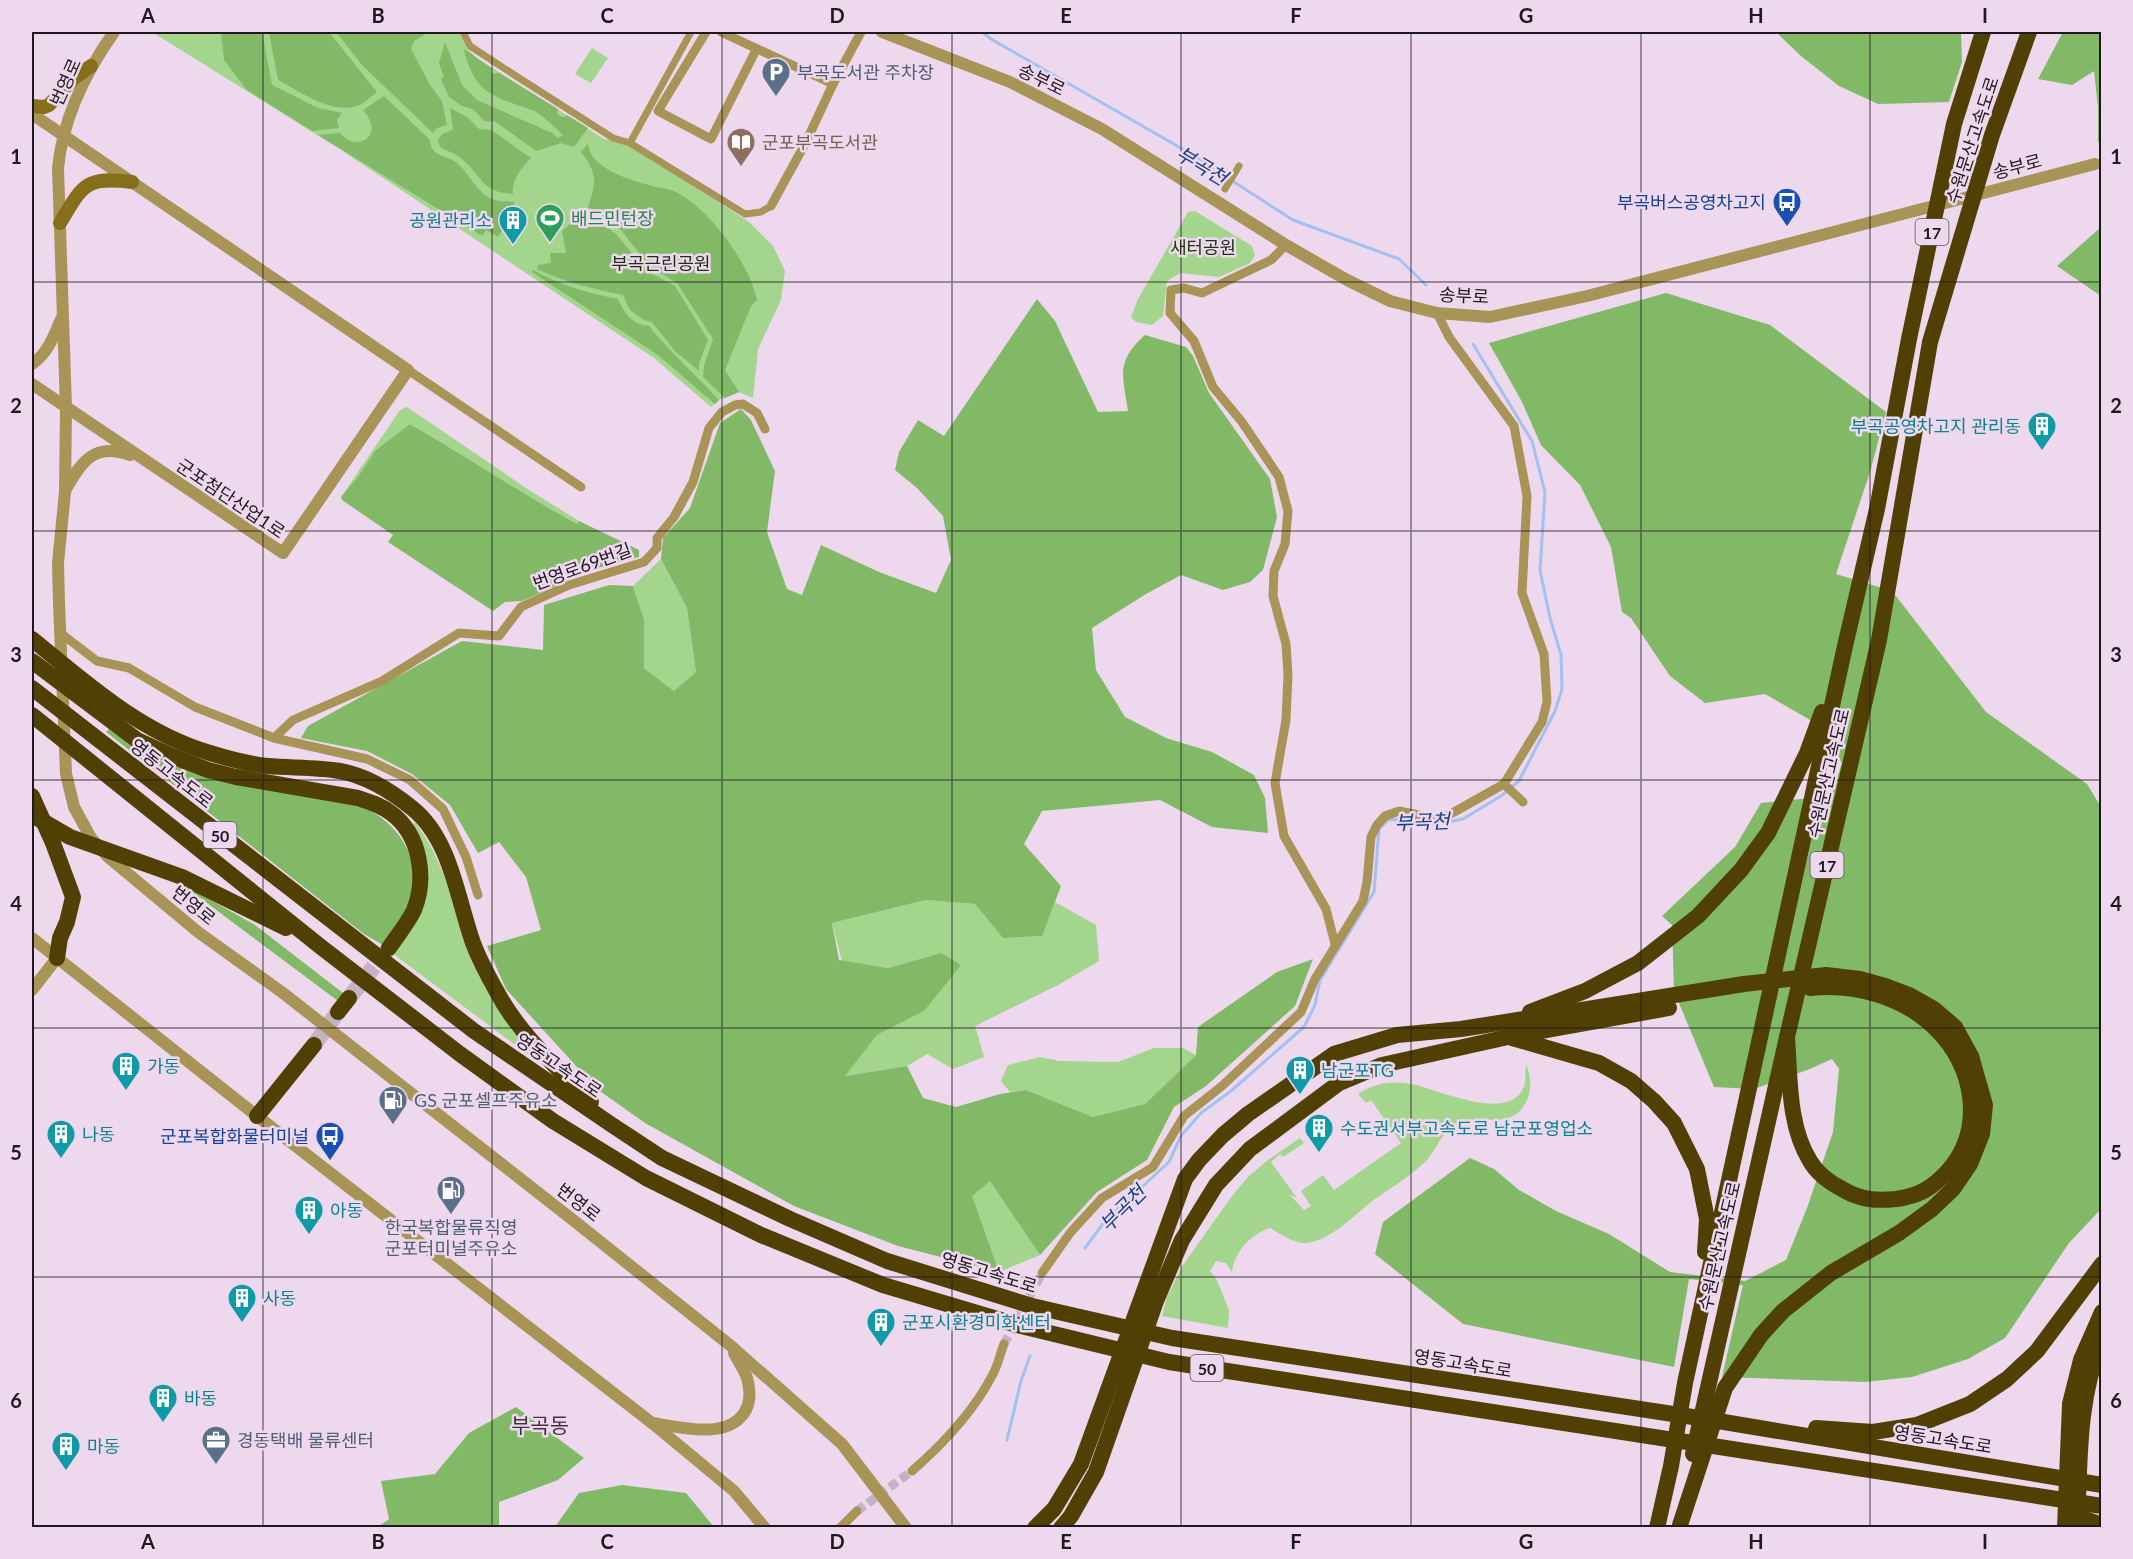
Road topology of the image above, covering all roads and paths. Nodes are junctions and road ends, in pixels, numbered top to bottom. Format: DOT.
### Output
graph roads {
  1 [pos="114,32"];
  2 [pos="463,32"];
  3 [pos="691,32"];
  4 [pos="706,32"];
  5 [pos="720,32"];
  6 [pos="861,32"];
  7 [pos="882,32"];
  8 [pos="1983,32"];
  9 [pos="2029,32"];
  10 [pos="756,50"];
  11 [pos="91,66"];
  12 [pos="833,84"];
  13 [pos="32,106"];
  14 [pos="32,114"];
  15 [pos="63,135"];
  16 [pos="630,143"];
  17 [pos="2095,164"];
  18 [pos="1239,166"];
  19 [pos="132,182"];
  20 [pos="1225,189"];
  21 [pos="771,206"];
  22 [pos="60,223"];
  23 [pos="1286,245"];
  24 [pos="1437,313"];
  25 [pos="63,315"];
  26 [pos="32,364"];
  27 [pos="408,370"];
  28 [pos="32,384"];
  29 [pos="66,408"];
  30 [pos="765,429"];
  31 [pos="138,458"];
  32 [pos="581,487"];
  33 [pos="65,492"];
  34 [pos="59,632"];
  35 [pos="32,639"];
  36 [pos="1845,646"];
  37 [pos="32,661"];
  38 [pos="34,690"];
  39 [pos="34,718"];
  40 [pos="274,738"];
  41 [pos="1504,784"];
  42 [pos="32,796"];
  43 [pos="1523,802"];
  44 [pos="32,815"];
  45 [pos="478,895"];
  46 [pos="32,938"];
  47 [pos="1335,944"];
  48 [pos="321,947"];
  49 [pos="388,948"];
  50 [pos="57,958"];
  51 [pos="1826,981"];
  52 [pos="32,990"];
  53 [pos="349,998"];
  54 [pos="338,1012"];
  55 [pos="1506,1030"];
  56 [pos="1787,1037"];
  57 [pos="314,1045"];
  58 [pos="257,1116"];
  59 [pos="612,1125"];
  60 [pos="2102,1264"];
  61 [pos="1042,1273"];
  62 [pos="1148,1300"];
  63 [pos="1701,1312"];
  64 [pos="2102,1312"];
  65 [pos="2102,1340"];
  66 [pos="1004,1344"];
  67 [pos="731,1346"];
  68 [pos="1112,1403"];
  69 [pos="2076,1405"];
  70 [pos="1706,1419"];
  71 [pos="652,1423"];
  72 [pos="1694,1470"];
  73 [pos="912,1471"];
  74 [pos="2102,1485"];
  75 [pos="2023,1494"];
  76 [pos="2102,1506"];
  77 [pos="857,1511"];
  78 [pos="2102,1525"];
  79 [pos="1680,1526"];
  80 [pos="765,1527"];
  81 [pos="840,1527"];
  82 [pos="906,1527"];
  83 [pos="1035,1527"];
  84 [pos="1060,1527"];
  85 [pos="1657,1527"];
  86 [pos="2065,1527"];
  87 [pos="2077,1527"];
  1 -- 11 [label="street, 번영로"];
  2 -- 16 [label="street"];
  3 -- 16 [label="street"];
  4 -- 10 [label="street"];
  5 -- 10 [label="street"];
  6 -- 12 [label="street"];
  7 -- 23 [label="street, 송부로"];
  8 -- 36 [label="highway, 수원문산고속도로 / 17"];
  9 -- 56 [label="highway, 수원문산고속도로 / 17"];
  10 -- 12 [label="street"];
  11 -- 13 [label="main road"];
  11 -- 15 [label="street, 번영로"];
  12 -- 21 [label="street"];
  14 -- 15 [label="street"];
  15 -- 19 [label="street"];
  15 -- 22 [label="street, 번영로"];
  16 -- 21 [label="street"];
  17 -- 24 [label="street, 송부로"];
  18 -- 20 [label="street"];
  19 -- 22 [label="main road"];
  19 -- 27 [label="street"];
  22 -- 25 [label="street, 번영로"];
  23 -- 24 [label="street, 송부로"];
  23 -- 47 [label="street"];
  24 -- 41 [label="street"];
  25 -- 26 [label="street"];
  25 -- 29 [label="street, 번영로"];
  27 -- 31 [label="street, 군포첨단산업1로"];
  27 -- 32 [label="street"];
  28 -- 29 [label="street, 군포첨단산업1로"];
  29 -- 31 [label="street, 군포첨단산업1로"];
  29 -- 33 [label="street, 번영로"];
  30 -- 40 [label="street, 번영로69번길"];
  31 -- 33 [label="street"];
  33 -- 34 [label="street, 번영로"];
  34 -- 40 [label="street"];
  34 -- 67 [label="street, 번영로"];
  35 -- 59 [label="highway"];
  36 -- 55 [label="highway"];
  36 -- 63 [label="highway, 수원문산고속도로 / 17"];
  37 -- 49 [label="highway"];
  38 -- 59 [label="highway, 영동고속도로 / 50"];
  39 -- 48 [label="highway, 50"];
  40 -- 45 [label="street"];
  41 -- 43 [label="street"];
  41 -- 47 [label="street"];
  42 -- 50 [label="highway"];
  44 -- 48 [label="highway"];
  46 -- 50 [label="street"];
  47 -- 61 [label="street"];
  48 -- 75 [label="highway, 50"];
  50 -- 52 [label="street"];
  50 -- 58 [label="street"];
  51 -- 55 [label="highway"];
  51 -- 56 [label="highway"];
  51 -- 72 [label="highway"];
  53 -- 54 [label="highway"];
  55 -- 62 [label="highway"];
  55 -- 62 [label="highway"];
  55 -- 63 [label="highway"];
  56 -- 72 [label="highway, 수원문산고속도로 / 17"];
  57 -- 58 [label="highway"];
  58 -- 71 [label="street"];
  59 -- 70 [label="highway, 영동고속도로 / 50"];
  60 -- 70 [label="highway"];
  62 -- 68 [label="highway"];
  63 -- 85 [label="highway, 수원문산고속도로 / 17"];
  64 -- 69 [label="highway"];
  65 -- 69 [label="highway"];
  66 -- 73 [label="street"];
  67 -- 71 [label="street"];
  67 -- 82 [label="street, 번영로"];
  68 -- 83 [label="highway"];
  68 -- 84 [label="highway"];
  69 -- 86 [label="highway"];
  69 -- 87 [label="highway"];
  70 -- 74 [label="highway, 영동고속도로 / 50"];
  71 -- 80 [label="street"];
  72 -- 79 [label="highway, 수원문산고속도로 / 17"];
  75 -- 76 [label="highway, 50"];
  75 -- 78 [label="highway"];
  77 -- 81 [label="street"];
}
